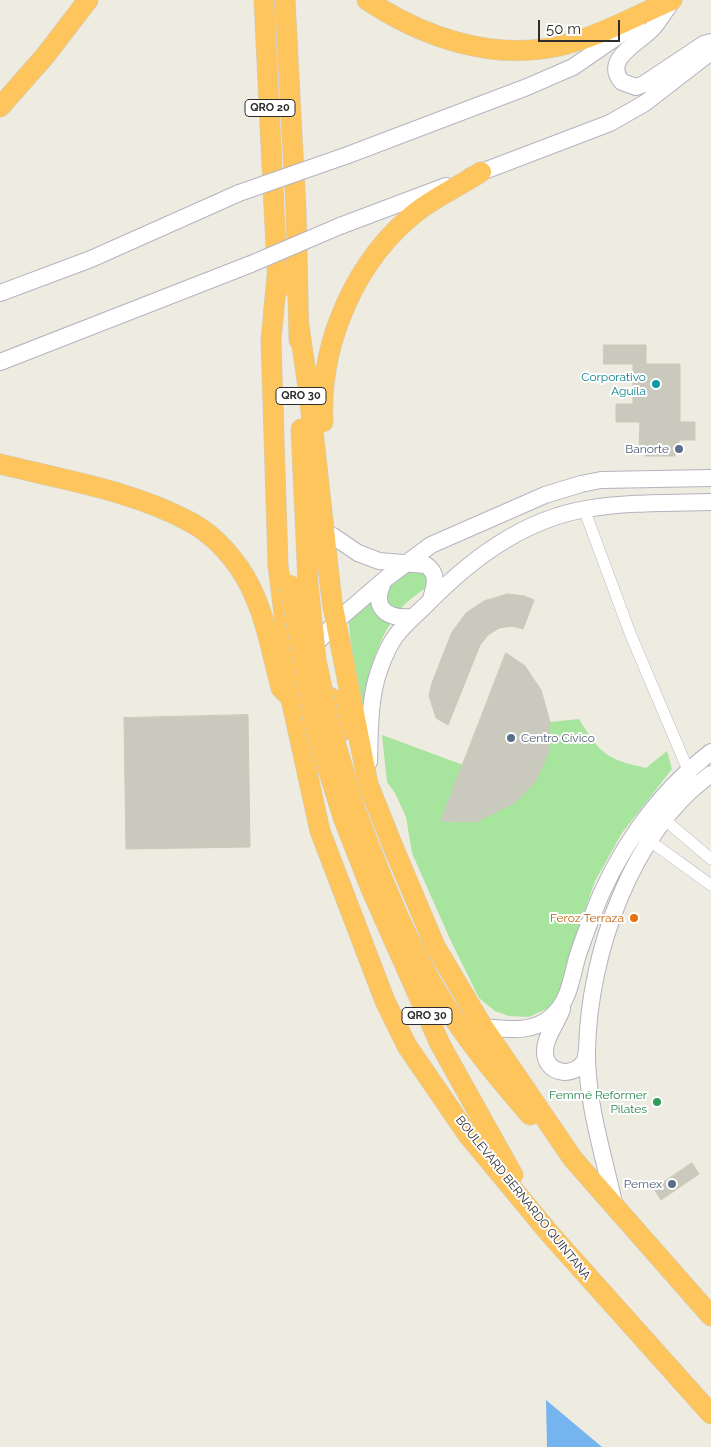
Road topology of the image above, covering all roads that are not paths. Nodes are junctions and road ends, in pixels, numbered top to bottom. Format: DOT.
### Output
graph roads {
  1 [pos="88,0"];
  2 [pos="264,0"];
  3 [pos="285,0"];
  4 [pos="367,0"];
  5 [pos="672,0"];
  6 [pos="711,42"];
  7 [pos="711,52"];
  8 [pos="0,107"];
  9 [pos="481,172"];
  10 [pos="296,210"];
  11 [pos="275,216"];
  12 [pos="277,276"];
  13 [pos="0,293"];
  14 [pos="299,326"];
  15 [pos="0,362"];
  16 [pos="0,464"];
  17 [pos="711,478"];
  18 [pos="711,502"];
  19 [pos="584,509"];
  20 [pos="333,536"];
  21 [pos="408,562"];
  22 [pos="384,580"];
  23 [pos="299,584"];
  24 [pos="431,599"];
  25 [pos="411,617"];
  26 [pos="337,620"];
  27 [pos="292,671"];
  28 [pos="286,693"];
  29 [pos="302,752"];
  30 [pos="711,752"];
  31 [pos="687,770"];
  32 [pos="711,774"];
  33 [pos="368,784"];
  34 [pos="696,785"];
  35 [pos="349,814"];
  36 [pos="665,820"];
  37 [pos="650,841"];
  38 [pos="711,859"];
  39 [pos="711,885"];
  40 [pos="435,946"];
  41 [pos="565,999"];
  42 [pos="483,1027"];
  43 [pos="587,1051"];
  44 [pos="573,1158"];
  45 [pos="525,1204"];
  46 [pos="615,1207"];
  47 [pos="711,1316"];
  48 [pos="711,1414"];
  1 -- 8 [label="highway"];
  2 -- 11 [label="highway, QRO 20"];
  3 -- 10 [label="highway, QRO 20"];
  4 -- 5 [label="highway"];
  5 -- 6 [label="main road"];
  5 -- 13 [label="main road, bridge"];
  7 -- 9 [label="main road"];
  9 -- 15 [label="main road, bridge"];
  9 -- 20 [label="highway"];
  10 -- 14 [label="highway, QRO 30"];
  11 -- 12 [label="highway, QRO 30"];
  12 -- 23 [label="highway, QRO 30"];
  12 -- 27 [label="highway, BOULEVARD BERNARDO QUINTANA"];
  14 -- 23 [label="highway, QRO 30"];
  14 -- 26 [label="highway"];
  16 -- 28 [label="highway"];
  17 -- 21 [label="main road"];
  18 -- 19 [label="main road"];
  19 -- 24 [label="main road"];
  19 -- 31 [label="street"];
  20 -- 21 [label="main road"];
  20 -- 26 [label="highway"];
  21 -- 22 [label="main road"];
  21 -- 24 [label="main road"];
  22 -- 25 [label="main road"];
  22 -- 26 [label="main road"];
  23 -- 35 [label="highway, QRO 30, bridge"];
  24 -- 25 [label="main road"];
  25 -- 33 [label="main road"];
  26 -- 27 [label="main road"];
  26 -- 33 [label="highway, QRO 30"];
  27 -- 28 [label="highway, BOULEVARD BERNARDO QUINTANA / QRO 30"];
  28 -- 29 [label="highway, BOULEVARD BERNARDO QUINTANA / QRO 30"];
  29 -- 40 [label="highway"];
  29 -- 45 [label="highway, BOULEVARD BERNARDO QUINTANA / QRO 30"];
  30 -- 31 [label="main road"];
  31 -- 34 [label="street"];
  31 -- 41 [label="main road"];
  32 -- 34 [label="main road"];
  33 -- 40 [label="highway, QRO 30"];
  34 -- 36 [label="main road"];
  35 -- 44 [label="highway, QRO 30"];
  35 -- 45 [label="highway, QRO 30"];
  36 -- 37 [label="main road"];
  36 -- 38 [label="street"];
  37 -- 39 [label="street"];
  37 -- 43 [label="main road"];
  40 -- 42 [label="highway, QRO 30"];
  41 -- 42 [label="main road"];
  41 -- 43 [label="main road"];
  42 -- 44 [label="highway, QRO 30"];
  43 -- 46 [label="main road"];
  44 -- 46 [label="highway, QRO 30"];
  45 -- 48 [label="highway, BOULEVARD BERNARDO QUINTANA / QRO 30"];
  46 -- 47 [label="highway, QRO 30"];
}
